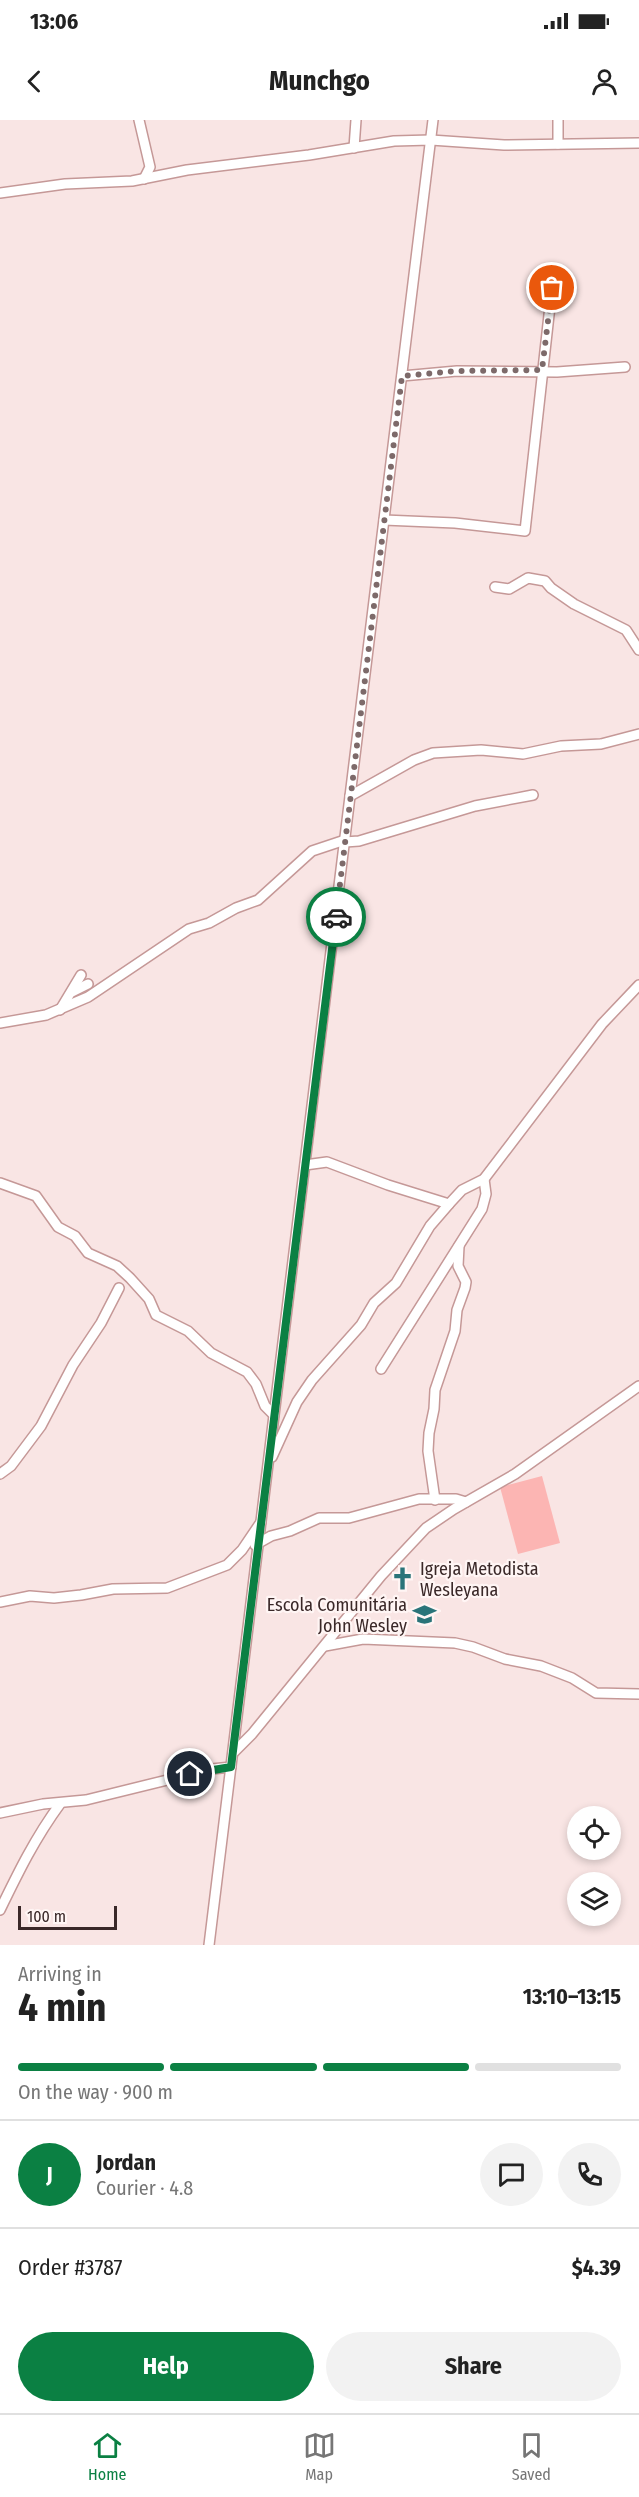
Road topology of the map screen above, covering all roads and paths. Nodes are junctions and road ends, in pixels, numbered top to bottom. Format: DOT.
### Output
graph roads {
  1 [pos="139,120"];
  2 [pos="356,120"];
  3 [pos="433,120"];
  4 [pos="558,120"];
  5 [pos="431,140"];
  6 [pos="639,143"];
  7 [pos="558,144"];
  8 [pos="354,148"];
  9 [pos="144,179"];
  10 [pos="0,193"];
  11 [pos="552,288"];
  12 [pos="626,367"];
  13 [pos="542,370"];
  14 [pos="402,376"];
  15 [pos="384,520"];
  16 [pos="495,587"];
  17 [pos="639,650"];
  18 [pos="639,734"];
  19 [pos="533,795"];
  20 [pos="350,796"];
  21 [pos="345,841"];
  22 [pos="81,975"];
  23 [pos="88,984"];
  24 [pos="639,986"];
  25 [pos="70,993"];
  26 [pos="60,1010"];
  27 [pos="0,1023"];
  28 [pos="305,1165"];
  29 [pos="484,1179"];
  30 [pos="0,1183"];
  31 [pos="449,1204"];
  32 [pos="459,1246"];
  33 [pos="119,1288"];
  34 [pos="381,1369"];
  35 [pos="639,1386"];
  36 [pos="274,1414"];
  37 [pos="268,1464"];
  38 [pos="0,1474"];
  39 [pos="435,1500"];
  40 [pos="466,1502"];
  41 [pos="261,1525"];
  42 [pos="268,1537"];
  43 [pos="259,1543"];
  44 [pos="242,1550"];
  45 [pos="0,1602"];
  46 [pos="325,1646"];
  47 [pos="639,1694"];
  48 [pos="233,1753"];
  49 [pos="231,1767"];
  50 [pos="60,1804"];
  51 [pos="0,1813"];
  52 [pos="0,1910"];
  53 [pos="209,1945"];
  1 -- 9 [label="street"];
  2 -- 8 [label="street"];
  3 -- 5 [label="street"];
  4 -- 7 [label="street"];
  5 -- 7 [label="street"];
  5 -- 8 [label="street"];
  5 -- 14 [label="street"];
  6 -- 7 [label="street"];
  8 -- 9 [label="street"];
  9 -- 10 [label="street"];
  11 -- 13 [label="street"];
  12 -- 13 [label="street"];
  13 -- 14 [label="street"];
  13 -- 15 [label="street"];
  14 -- 15 [label="street"];
  15 -- 20 [label="street"];
  16 -- 17 [label="street"];
  18 -- 20 [label="street"];
  19 -- 21 [label="street"];
  20 -- 21 [label="street"];
  21 -- 26 [label="street"];
  21 -- 28 [label="street"];
  22 -- 25 [label="street"];
  23 -- 25 [label="street"];
  24 -- 29 [label="street"];
  25 -- 26 [label="street"];
  26 -- 27 [label="street"];
  28 -- 31 [label="street"];
  28 -- 36 [label="street"];
  29 -- 31 [label="street"];
  29 -- 32 [label="street"];
  30 -- 36 [label="street"];
  31 -- 37 [label="street"];
  32 -- 34 [label="street"];
  32 -- 39 [label="street"];
  33 -- 38 [label="street"];
  35 -- 40 [label="street"];
  36 -- 37 [label="street"];
  37 -- 41 [label="street"];
  39 -- 40 [label="street"];
  39 -- 42 [label="street"];
  40 -- 46 [label="street"];
  41 -- 42 [label="street"];
  41 -- 43 [label="street"];
  41 -- 44 [label="street"];
  42 -- 43 [label="street"];
  43 -- 44 [label="street"];
  43 -- 48 [label="street"];
  44 -- 45 [label="street"];
  46 -- 47 [label="street"];
  46 -- 48 [label="street"];
  48 -- 49 [label="street"];
  49 -- 50 [label="street"];
  49 -- 53 [label="street"];
  50 -- 51 [label="street"];
  50 -- 52 [label="street"];
}
